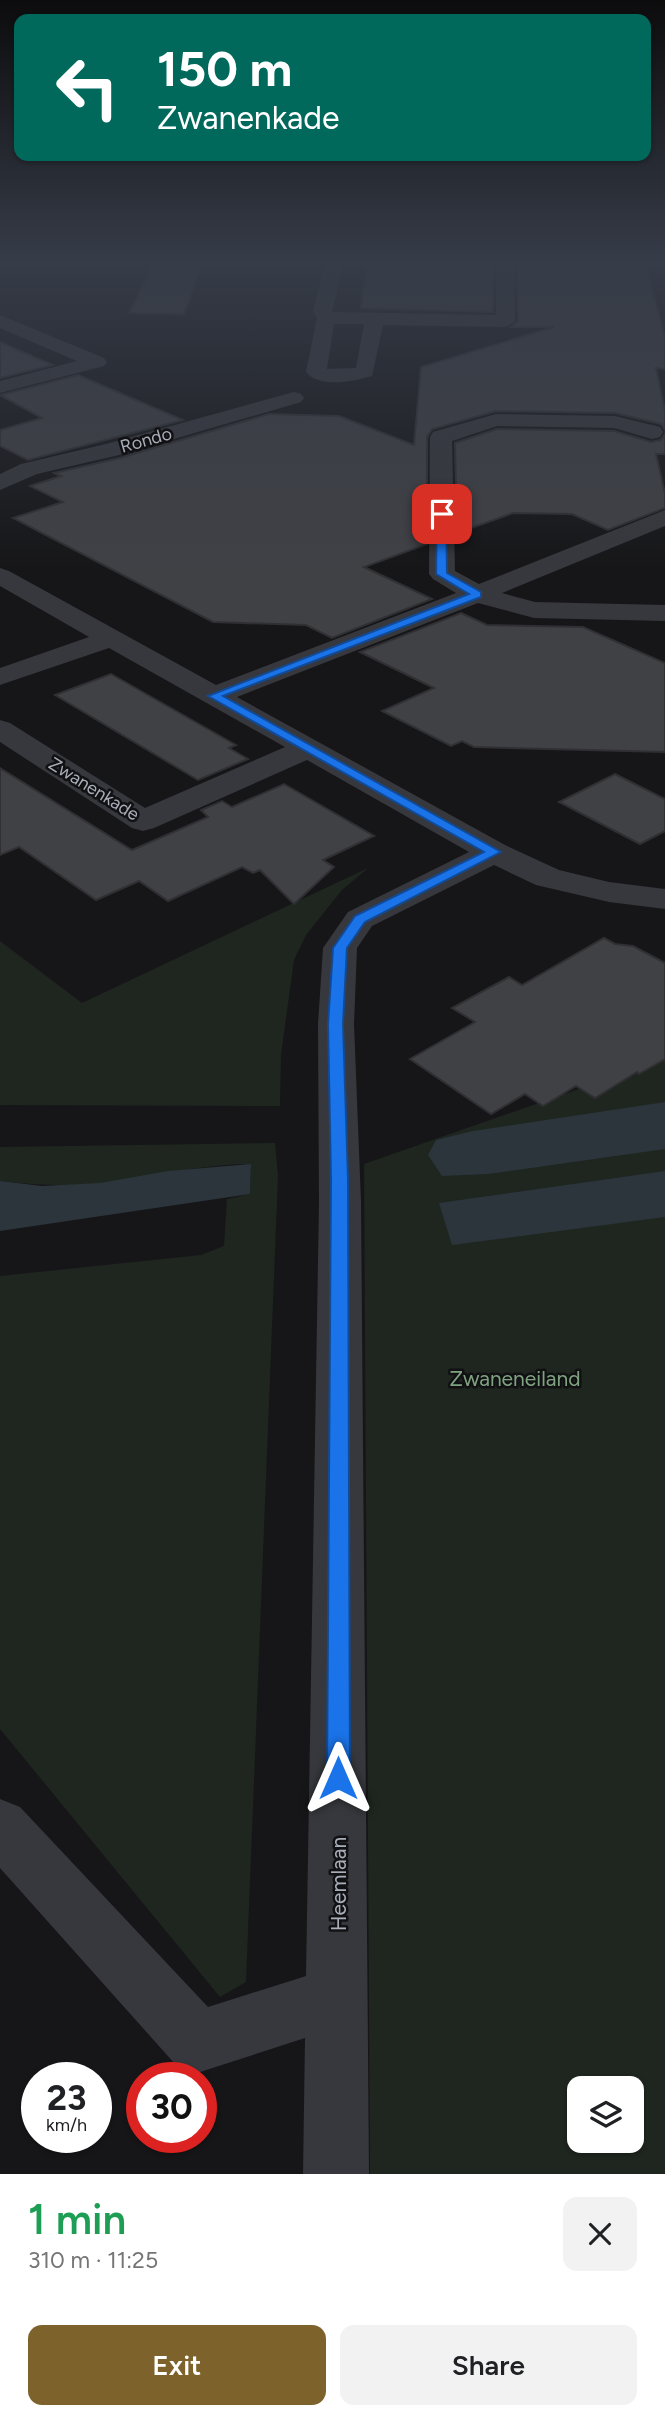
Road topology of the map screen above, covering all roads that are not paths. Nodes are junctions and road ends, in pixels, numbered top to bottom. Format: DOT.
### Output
graph roads {
  1 [pos="80,366"];
  2 [pos="317,366"];
  3 [pos="366,366"];
  4 [pos="0,387"];
  5 [pos="294,398"];
  6 [pos="652,432"];
  7 [pos="0,483"];
  8 [pos="665,517"];
  9 [pos="0,576"];
  10 [pos="477,594"];
  11 [pos="13,596"];
  12 [pos="665,613"];
  13 [pos="109,639"];
  14 [pos="0,677"];
  15 [pos="214,696"];
  16 [pos="0,729"];
  17 [pos="306,749"];
  18 [pos="494,852"];
  19 [pos="665,899"];
  20 [pos="0,1826"];
  21 [pos="338,1997"];
  22 [pos="336,2174"];
  1 -- 4 [label="street"];
  2 -- 3 [label="street"];
  5 -- 7 [label="street, Rondo"];
  6 -- 10 [label="street"];
  8 -- 10 [label="street"];
  9 -- 11 [label="street"];
  10 -- 12 [label="street"];
  10 -- 15 [label="street"];
  11 -- 13 [label="street"];
  13 -- 14 [label="street"];
  13 -- 15 [label="street"];
  15 -- 17 [label="street"];
  16 -- 17 [label="street, Zwanenkade"];
  17 -- 18 [label="street"];
  18 -- 19 [label="street"];
  18 -- 21 [label="street, Heemlaan"];
  20 -- 21 [label="street"];
  21 -- 22 [label="street, Heemlaan"];
}
